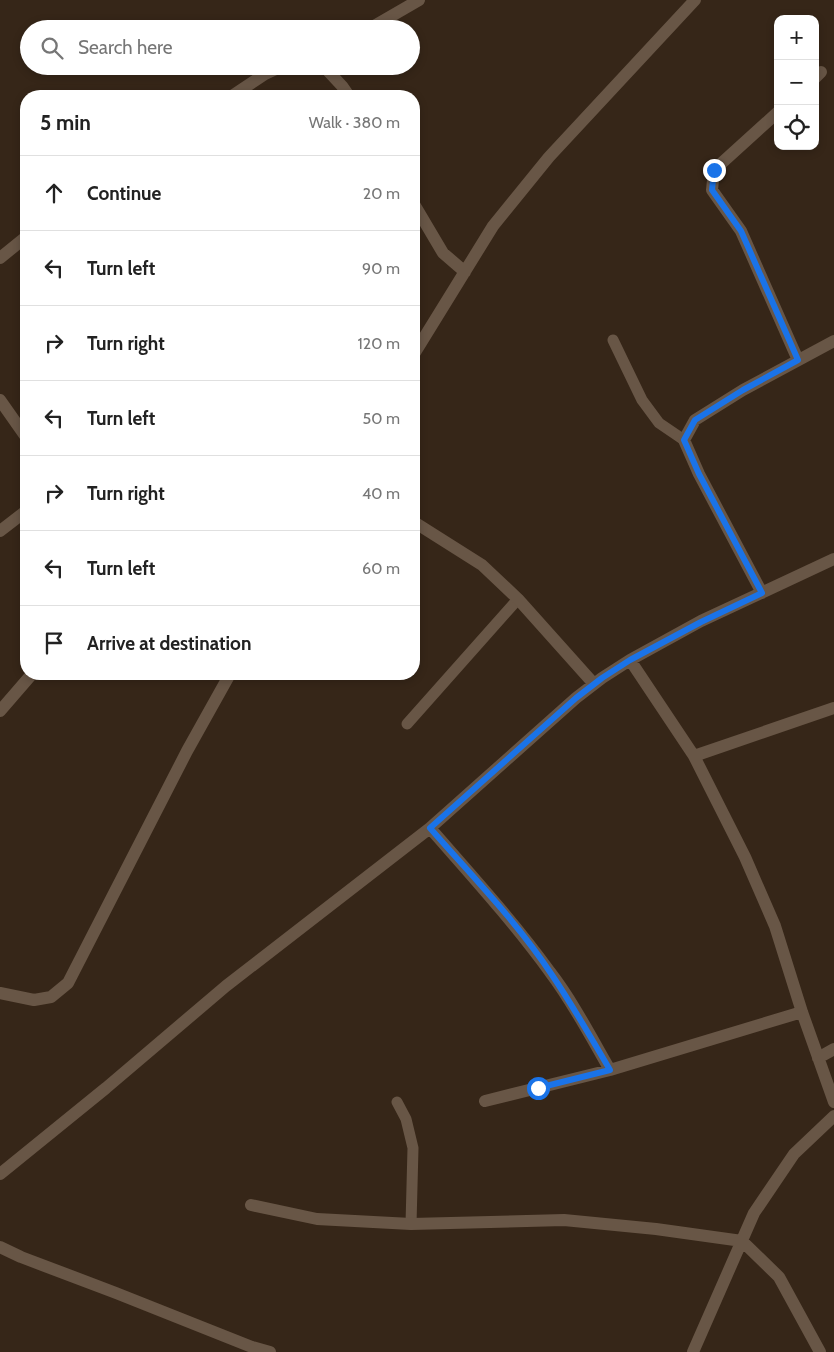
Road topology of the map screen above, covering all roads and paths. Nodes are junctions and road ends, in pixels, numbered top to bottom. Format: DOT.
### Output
graph roads {
  1 [pos="419,0"];
  2 [pos="695,0"];
  3 [pos="385,20"];
  4 [pos="264,75"];
  5 [pos="331,75"];
  6 [pos="241,90"];
  7 [pos="345,90"];
  8 [pos="774,116"];
  9 [pos="420,214"];
  10 [pos="20,242"];
  11 [pos="0,258"];
  12 [pos="465,272"];
  13 [pos="613,340"];
  14 [pos="834,341"];
  15 [pos="420,344"];
  16 [pos="798,360"];
  17 [pos="0,400"];
  18 [pos="20,428"];
  19 [pos="684,440"];
  20 [pos="20,516"];
  21 [pos="420,526"];
  22 [pos="0,531"];
  23 [pos="834,559"];
  24 [pos="762,593"];
  25 [pos="518,599"];
  26 [pos="630,660"];
  27 [pos="27,680"];
  28 [pos="227,680"];
  29 [pos="594,684"];
  30 [pos="834,708"];
  31 [pos="0,711"];
  32 [pos="407,724"];
  33 [pos="694,756"];
  34 [pos="430,828"];
  35 [pos="0,993"];
  36 [pos="802,1012"];
  37 [pos="834,1049"];
  38 [pos="818,1058"];
  39 [pos="610,1070"];
  40 [pos="485,1101"];
  41 [pos="398,1102"];
  42 [pos="834,1102"];
  43 [pos="834,1116"];
  44 [pos="0,1174"];
  45 [pos="251,1205"];
  46 [pos="411,1224"];
  47 [pos="742,1242"];
  48 [pos="0,1247"];
  49 [pos="270,1352"];
  50 [pos="693,1352"];
  51 [pos="820,1352"];
  1 -- 3 [label="street"];
  2 -- 12 [label="street"];
  4 -- 6 [label="street"];
  5 -- 7 [label="street"];
  8 -- 16 [label="street"];
  9 -- 12 [label="street"];
  10 -- 11 [label="street"];
  12 -- 15 [label="street"];
  13 -- 19 [label="lane"];
  14 -- 16 [label="street"];
  16 -- 19 [label="street"];
  17 -- 18 [label="street"];
  19 -- 24 [label="street"];
  20 -- 22 [label="street"];
  21 -- 25 [label="street"];
  23 -- 24 [label="street"];
  24 -- 26 [label="street"];
  25 -- 29 [label="street"];
  25 -- 32 [label="lane"];
  26 -- 29 [label="street"];
  26 -- 33 [label="street"];
  27 -- 31 [label="street"];
  28 -- 35 [label="street"];
  29 -- 34 [label="street"];
  30 -- 33 [label="street"];
  33 -- 36 [label="street"];
  34 -- 39 [label="street"];
  34 -- 44 [label="street"];
  36 -- 38 [label="street"];
  36 -- 39 [label="street"];
  37 -- 38 [label="street"];
  38 -- 42 [label="street"];
  39 -- 40 [label="street"];
  41 -- 46 [label="lane"];
  43 -- 47 [label="street"];
  45 -- 46 [label="street"];
  46 -- 47 [label="street"];
  47 -- 50 [label="street"];
  47 -- 51 [label="street"];
  48 -- 49 [label="street"];
}
